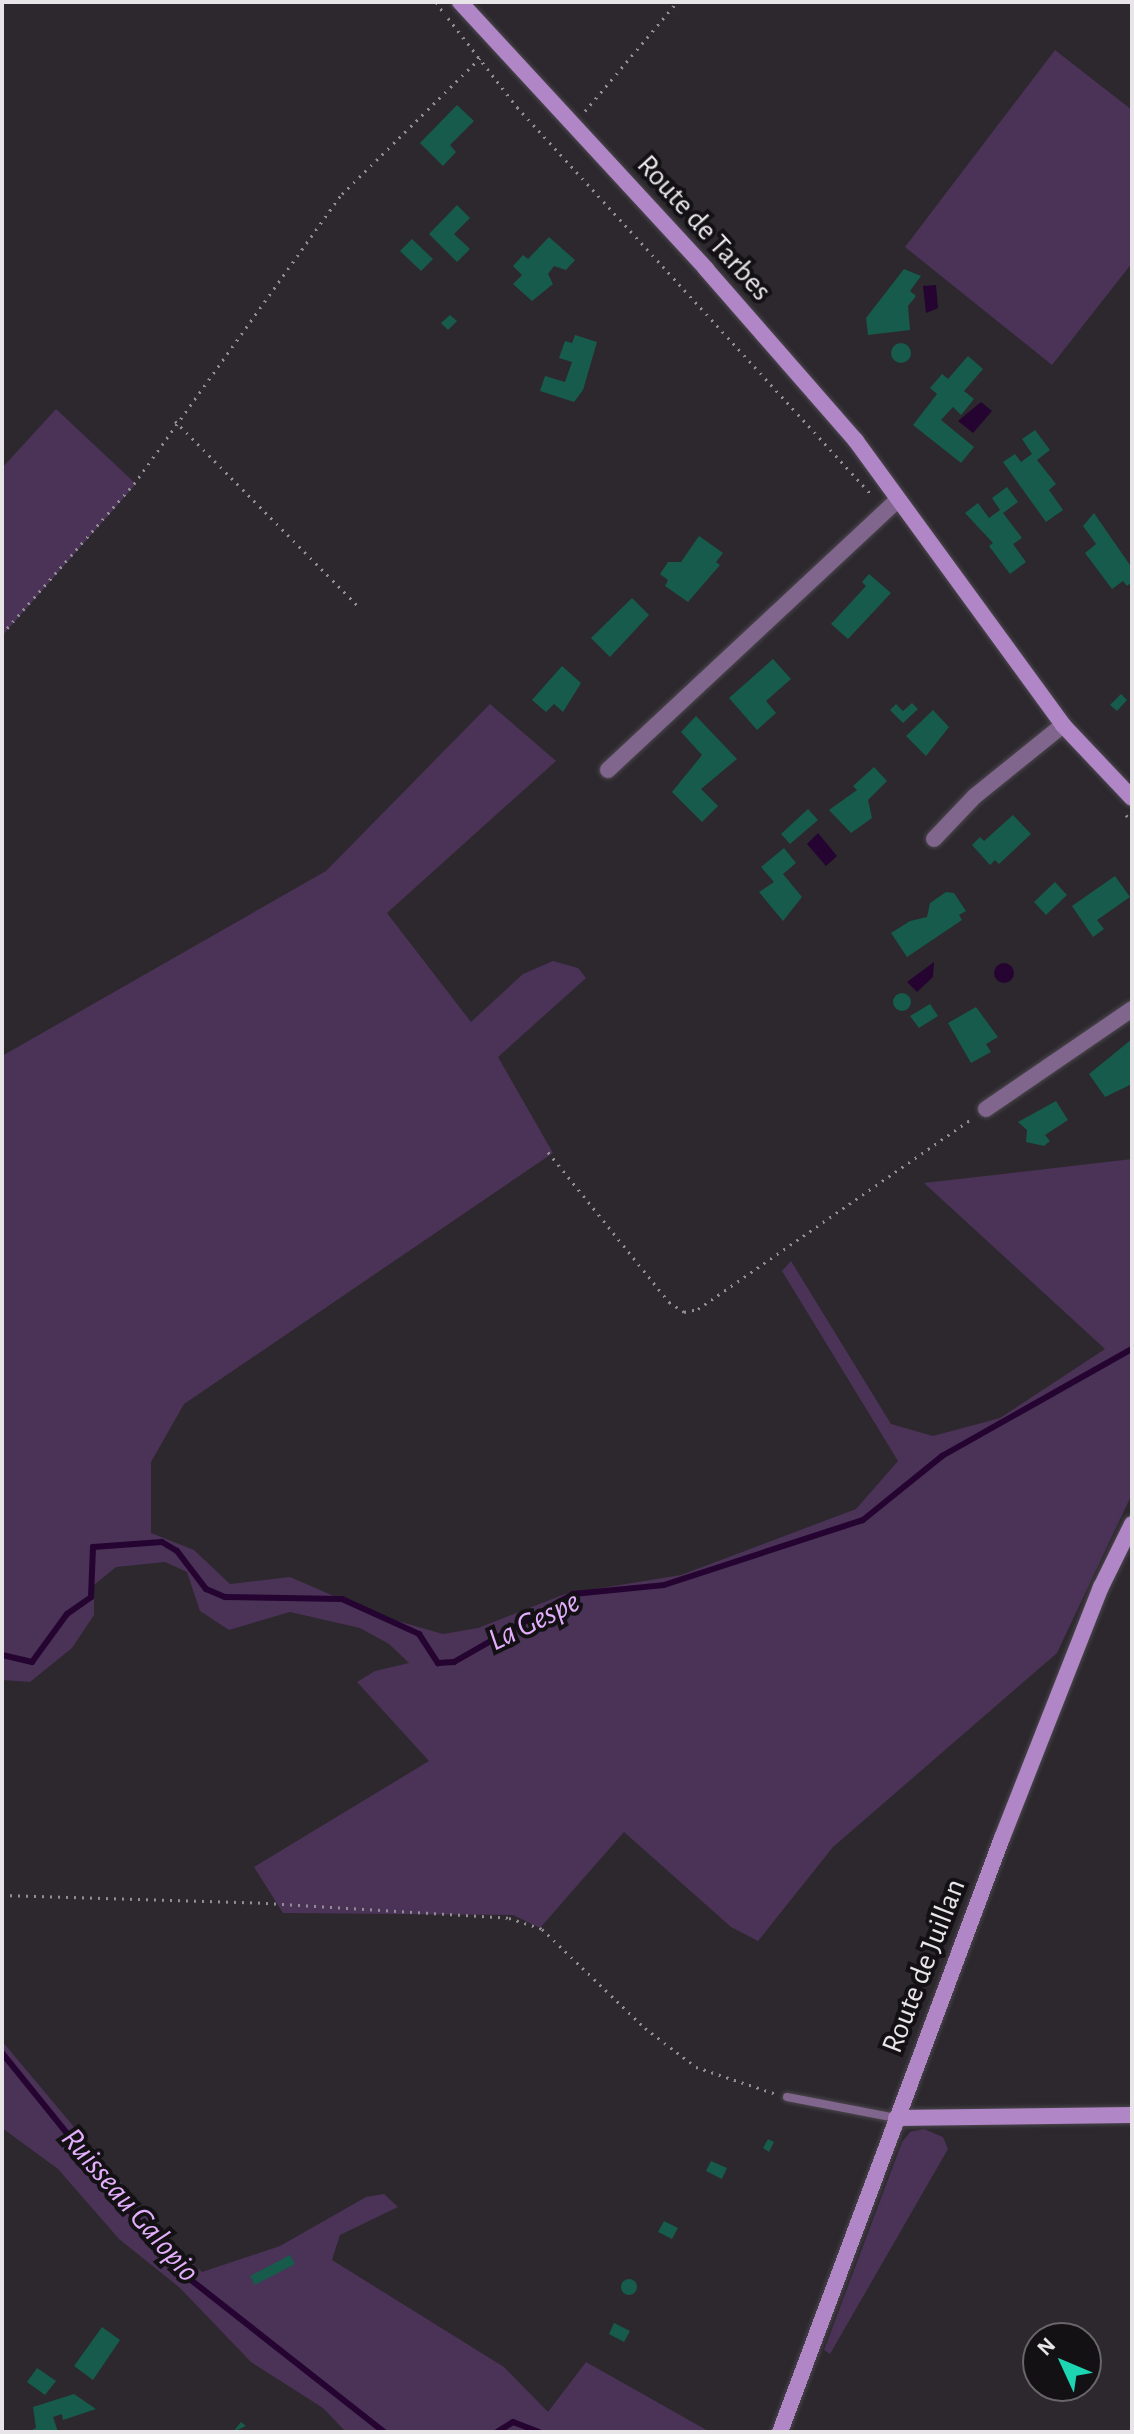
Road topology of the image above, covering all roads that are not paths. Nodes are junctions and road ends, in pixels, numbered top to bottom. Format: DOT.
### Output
graph roads {
  1 [pos="460,2"];
  2 [pos="892,506"];
  3 [pos="1063,725"];
  4 [pos="608,770"];
  5 [pos="1127,804"];
  6 [pos="934,839"];
  7 [pos="1132,1009"];
  8 [pos="986,1109"];
  9 [pos="1132,1524"];
  10 [pos="787,2097"];
  11 [pos="1132,2115"];
  12 [pos="896,2118"];
  13 [pos="780,2432"];
  1 -- 2 [label="street, Route de Tarbes"];
  2 -- 3 [label="street, Route de Tarbes"];
  2 -- 4 [label="street"];
  3 -- 5 [label="street, Route de Tarbes"];
  3 -- 6 [label="street"];
  7 -- 8 [label="street"];
  9 -- 12 [label="street, Route de Juillan"];
  10 -- 12 [label="lane"];
  11 -- 12 [label="street"];
  12 -- 13 [label="street, Route de Juillan"];
}
